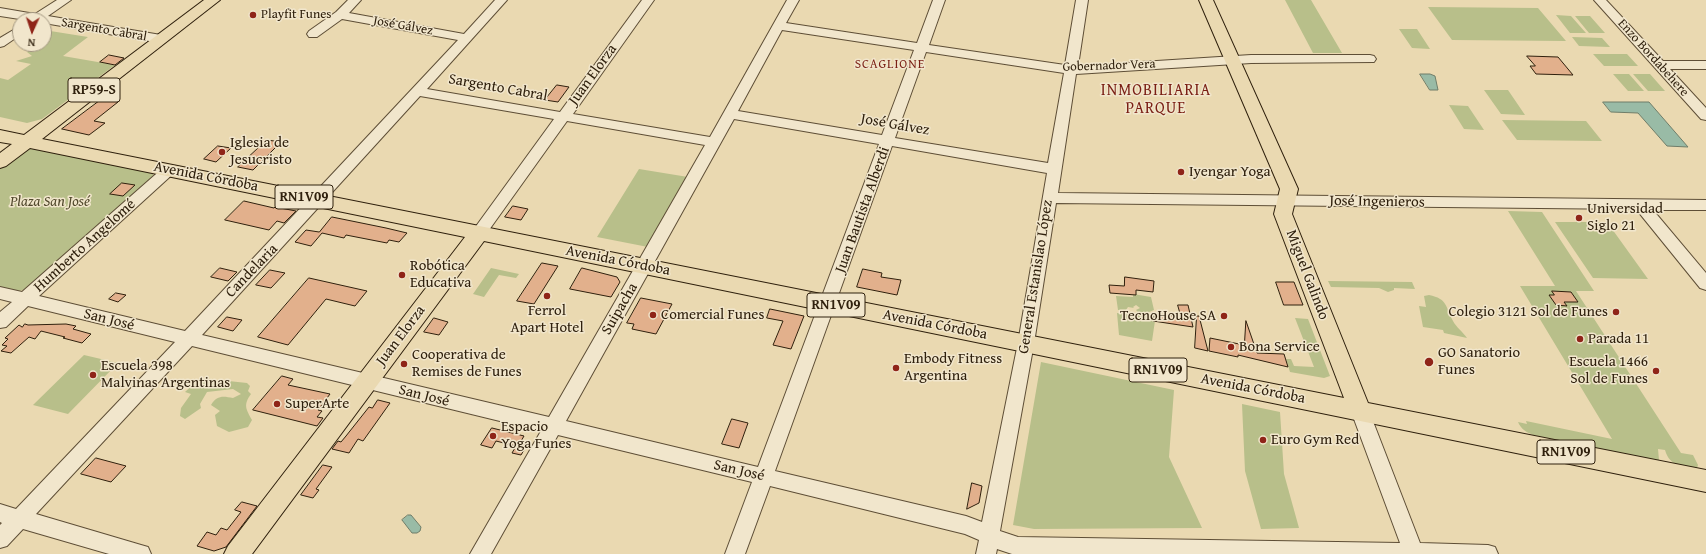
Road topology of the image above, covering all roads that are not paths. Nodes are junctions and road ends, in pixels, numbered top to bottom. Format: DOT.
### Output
graph roads {
  1 [pos="65,0"];
  2 [pos="212,0"];
  3 [pos="355,0"];
  4 [pos="501,0"];
  5 [pos="648,0"];
  6 [pos="793,0"];
  7 [pos="939,0"];
  8 [pos="1082,0"];
  9 [pos="1206,0"];
  10 [pos="1600,0"];
  11 [pos="0,12"];
  12 [pos="47,12"];
  13 [pos="12,14"];
  14 [pos="340,15"];
  15 [pos="52,22"];
  16 [pos="779,26"];
  17 [pos="313,34"];
  18 [pos="12,35"];
  19 [pos="467,38"];
  20 [pos="161,39"];
  21 [pos="0,43"];
  22 [pos="922,48"];
  23 [pos="1231,60"];
  24 [pos="1370,60"];
  25 [pos="1659,65"];
  26 [pos="1706,66"];
  27 [pos="1070,70"];
  28 [pos="418,92"];
  29 [pos="730,114"];
  30 [pos="563,116"];
  31 [pos="1706,116"];
  32 [pos="0,136"];
  33 [pos="28,141"];
  34 [pos="888,141"];
  35 [pos="714,142"];
  36 [pos="0,162"];
  37 [pos="1054,169"];
  38 [pos="169,170"];
  39 [pos="1049,198"];
  40 [pos="319,200"];
  41 [pos="1287,200"];
  42 [pos="1642,205"];
  43 [pos="1706,205"];
  44 [pos="479,233"];
  45 [pos="645,266"];
  46 [pos="1706,284"];
  47 [pos="0,293"];
  48 [pos="25,299"];
  49 [pos="829,303"];
  50 [pos="0,322"];
  51 [pos="187,338"];
  52 [pos="1026,343"];
  53 [pos="366,382"];
  54 [pos="1360,411"];
  55 [pos="553,427"];
  56 [pos="764,477"];
  57 [pos="1706,481"];
  58 [pos="0,514"];
  59 [pos="19,519"];
  60 [pos="0,539"];
  61 [pos="988,545"];
  62 [pos="1191,552"];
  63 [pos="1343,553"];
  64 [pos="1414,553"];
  65 [pos="141,554"];
  66 [pos="237,554"];
  67 [pos="480,554"];
  68 [pos="735,554"];
  69 [pos="1488,554"];
  1 -- 12 [label="street"];
  2 -- 20 [label="main road, RP59-S"];
  3 -- 14 [label="street"];
  4 -- 19 [label="street, Candelaria"];
  5 -- 30 [label="street, Juan Elorza"];
  6 -- 16 [label="street, Suipacha"];
  7 -- 22 [label="street, Juan Bautista Alberdi"];
  8 -- 27 [label="street, General Estanislao López"];
  9 -- 23 [label="main road, Miguel Galindo"];
  10 -- 25 [label="street, Enzo Bordabehere"];
  11 -- 13 [label="street, Sargento Cabral"];
  14 -- 17 [label="street"];
  14 -- 19 [label="street, José Gálvez"];
  15 -- 20 [label="street, Sargento Cabral"];
  16 -- 22 [label="street, Gobernador Vera"];
  16 -- 29 [label="street, Suipacha"];
  18 -- 21 [label="street"];
  19 -- 28 [label="street, Candelaria"];
  20 -- 33 [label="main road, RP59-S"];
  22 -- 27 [label="street, Gobernador Vera"];
  22 -- 34 [label="street, Juan Bautista Alberdi"];
  23 -- 24 [label="street, Gobernador Vera"];
  23 -- 27 [label="street, Gobernador Vera"];
  23 -- 41 [label="main road, Miguel Galindo"];
  25 -- 26 [label="street"];
  25 -- 31 [label="street, Enzo Bordabehere"];
  27 -- 37 [label="street, General Estanislao López"];
  28 -- 30 [label="street, Sargento Cabral"];
  28 -- 40 [label="street, Candelaria"];
  29 -- 34 [label="street, José Gálvez"];
  29 -- 35 [label="street, Suipacha"];
  30 -- 35 [label="street, Sargento Cabral"];
  30 -- 44 [label="street, Juan Elorza"];
  32 -- 33 [label="main road, Avenida Córdoba / RN1V09"];
  33 -- 36 [label="main road, RP59-S"];
  33 -- 38 [label="main road, Avenida Córdoba / RN1V09"];
  34 -- 37 [label="street, José Gálvez"];
  34 -- 49 [label="street, Juan Bautista Alberdi"];
  35 -- 45 [label="street, Suipacha"];
  37 -- 39 [label="street, General Estanislao López"];
  38 -- 40 [label="main road, Avenida Córdoba / RN1V09"];
  38 -- 48 [label="street, Humberto Angelomé"];
  39 -- 41 [label="street, José Ingenieros"];
  39 -- 52 [label="street, General Estanislao López"];
  40 -- 44 [label="main road, Avenida Córdoba / RN1V09"];
  40 -- 51 [label="street, Candelaria"];
  41 -- 42 [label="street, José Ingenieros"];
  41 -- 54 [label="main road, Miguel Galindo"];
  42 -- 43 [label="street, José Ingenieros"];
  42 -- 46 [label="street"];
  44 -- 45 [label="main road, Avenida Córdoba / RN1V09"];
  44 -- 53 [label="main road, Juan Elorza"];
  45 -- 49 [label="main road, Avenida Córdoba / RN1V09"];
  45 -- 55 [label="street, Suipacha"];
  47 -- 48 [label="street, San José"];
  48 -- 50 [label="street, Humberto Angelomé"];
  48 -- 51 [label="street, San José"];
  49 -- 52 [label="main road, Avenida Córdoba / RN1V09"];
  49 -- 56 [label="street, Juan Bautista Alberdi"];
  51 -- 53 [label="street, San José"];
  51 -- 59 [label="street, Candelaria"];
  52 -- 54 [label="main road, Avenida Córdoba / RN1V09"];
  52 -- 61 [label="street, General Estanislao López"];
  53 -- 55 [label="street, San José"];
  53 -- 66 [label="main road, Juan Elorza"];
  54 -- 57 [label="main road, Avenida Córdoba / RN1V09"];
  54 -- 64 [label="street, Miguel Galindo"];
  55 -- 56 [label="street, San José"];
  55 -- 67 [label="street, Suipacha"];
  56 -- 61 [label="street, San José"];
  56 -- 68 [label="street, Juan Bautista Alberdi"];
  58 -- 59 [label="street"];
  59 -- 60 [label="street, Candelaria"];
  59 -- 65 [label="street"];
  61 -- 62 [label="street, San José"];
  62 -- 63 [label="street, San José"];
  63 -- 64 [label="street, San José"];
  64 -- 69 [label="street, San José"];
}
